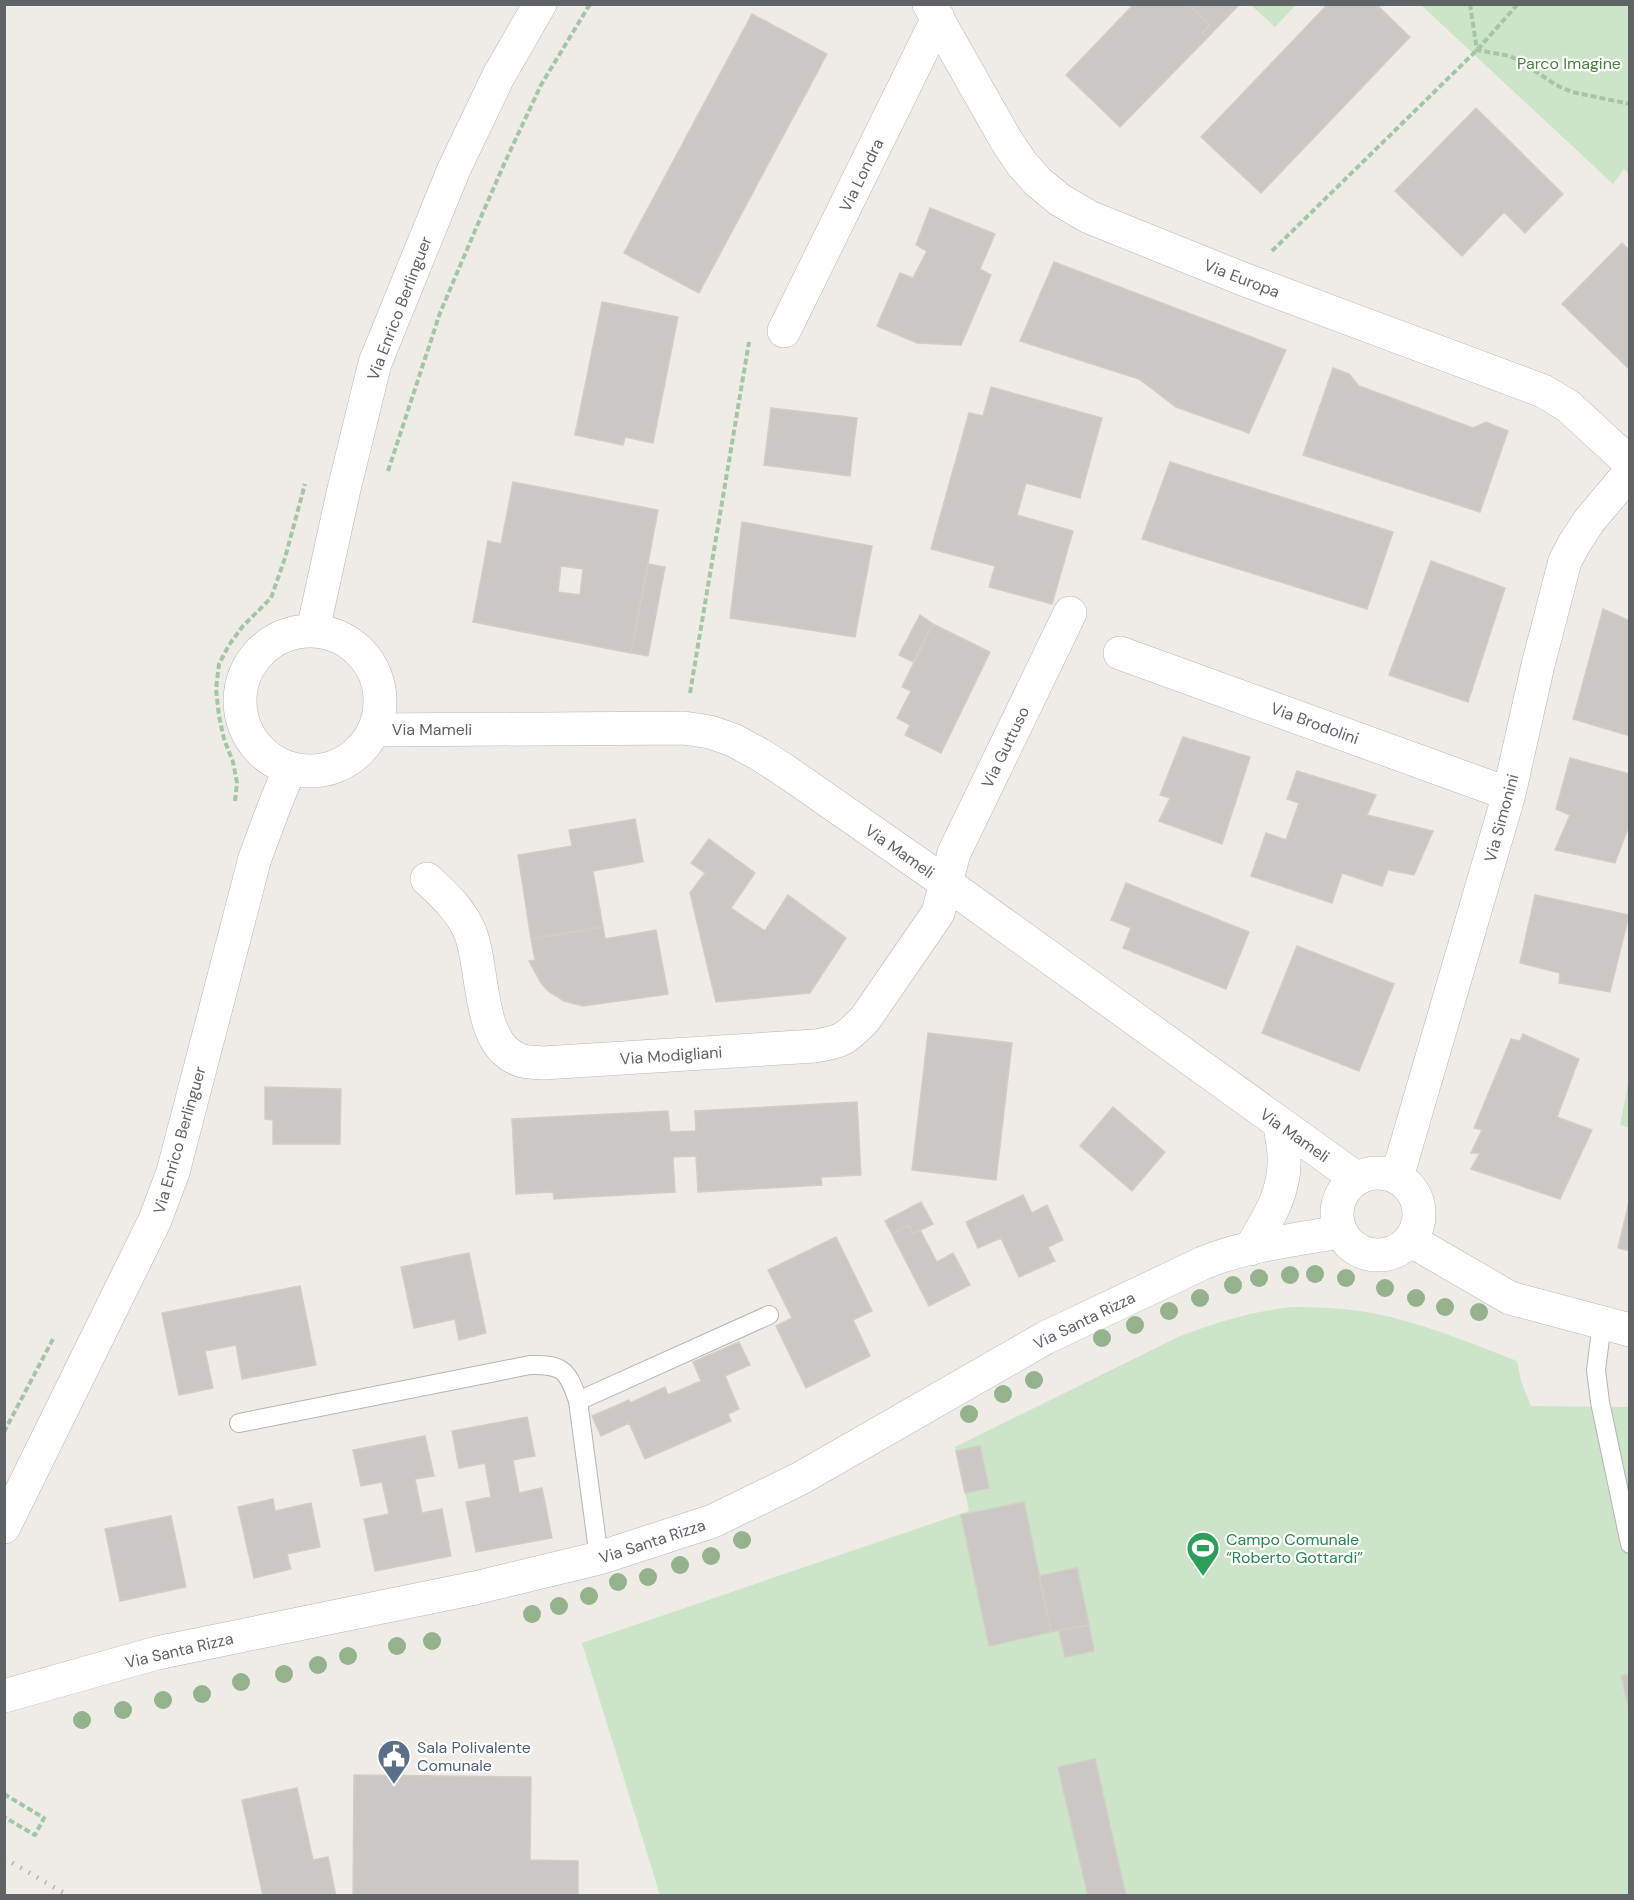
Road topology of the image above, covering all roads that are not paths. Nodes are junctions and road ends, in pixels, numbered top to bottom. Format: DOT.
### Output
graph roads {
  1 [pos="540,4"];
  2 [pos="934,11"];
  3 [pos="783,332"];
  4 [pos="1629,463"];
  5 [pos="1629,472"];
  6 [pos="1070,613"];
  7 [pos="313,630"];
  8 [pos="1120,653"];
  9 [pos="374,730"];
  10 [pos="290,768"];
  11 [pos="1509,794"];
  12 [pos="427,879"];
  13 [pos="946,883"];
  14 [pos="1280,1124"];
  15 [pos="1397,1177"];
  16 [pos="1356,1178"];
  17 [pos="1340,1232"];
  18 [pos="1410,1240"];
  19 [pos="1250,1249"];
  20 [pos="769,1315"];
  21 [pos="1616,1327"];
  22 [pos="578,1401"];
  23 [pos="239,1423"];
  24 [pos="4,1527"];
  25 [pos="1629,1544"];
  26 [pos="599,1558"];
  27 [pos="4,1696"];
  1 -- 7 [label="street, Via Enrico Berlinguer"];
  2 -- 3 [label="street, Via Londra"];
  2 -- 4 [label="street, Via Europa"];
  5 -- 11 [label="street, Via Simonini"];
  6 -- 13 [label="street, Via Guttuso"];
  7 -- 9 [label="street"];
  7 -- 10 [label="street"];
  8 -- 11 [label="street, Via Brodolini"];
  9 -- 10 [label="street"];
  9 -- 13 [label="street, Via Mameli"];
  10 -- 24 [label="street, Via Enrico Berlinguer"];
  11 -- 15 [label="street, Via Simonini"];
  12 -- 13 [label="street, Via Modigliani"];
  13 -- 14 [label="street, Via Mameli"];
  14 -- 16 [label="street, Via Mameli"];
  14 -- 19 [label="street"];
  15 -- 16 [label="street"];
  15 -- 18 [label="street"];
  16 -- 17 [label="street"];
  17 -- 18 [label="street"];
  17 -- 19 [label="street, Via Santa Rizza"];
  18 -- 21 [label="street"];
  19 -- 26 [label="street, Via Santa Rizza"];
  20 -- 22 [label="lane"];
  21 -- 25 [label="lane"];
  22 -- 23 [label="lane"];
  22 -- 26 [label="lane"];
  26 -- 27 [label="street, Via Santa Rizza"];
}
